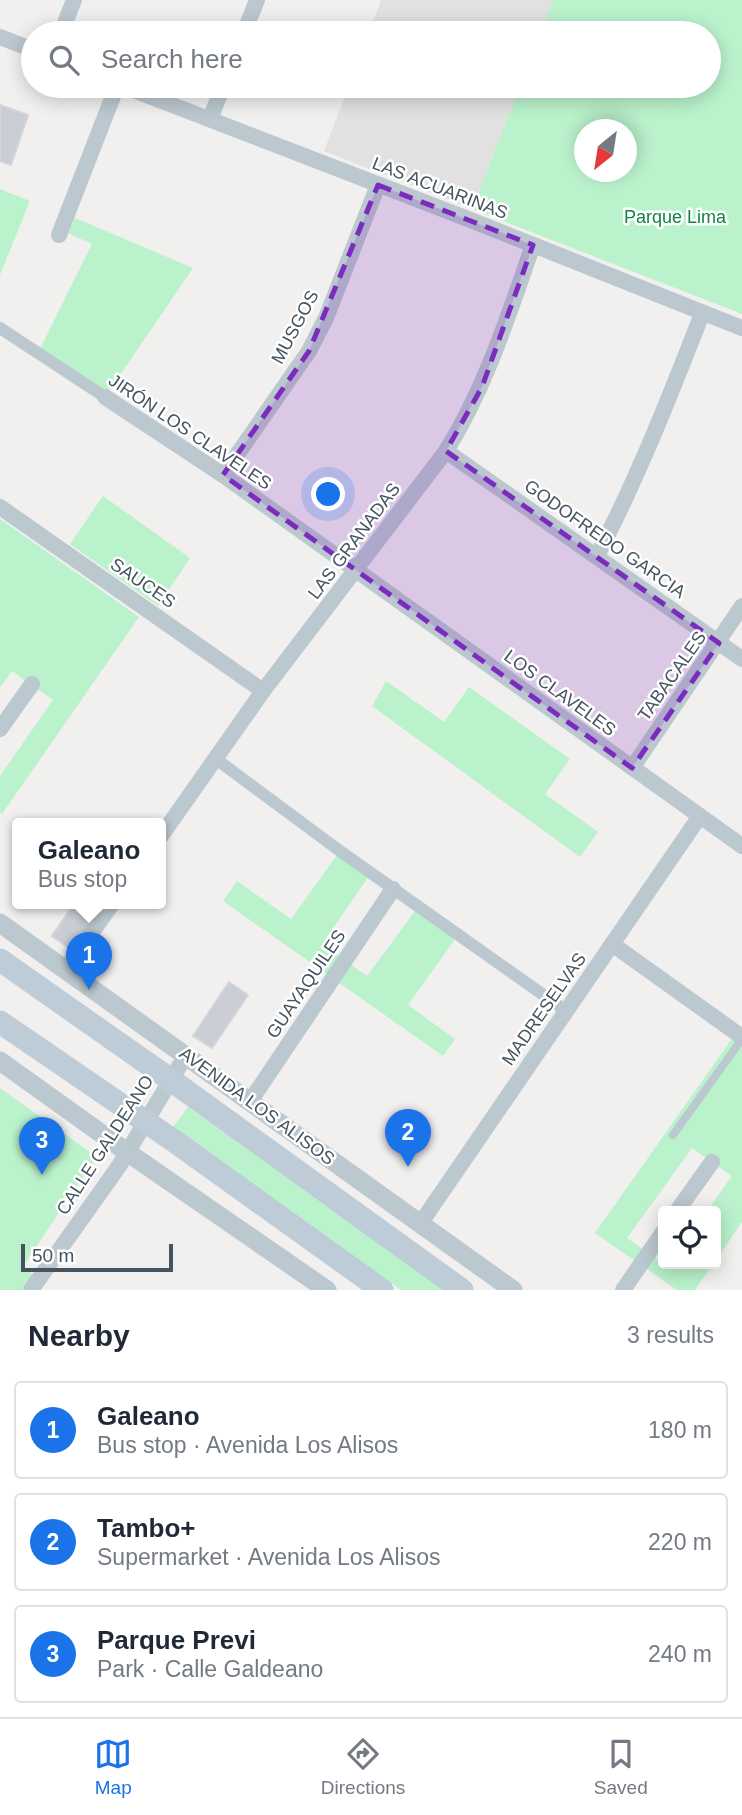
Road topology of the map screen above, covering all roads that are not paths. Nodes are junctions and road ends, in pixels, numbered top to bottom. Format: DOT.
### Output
graph roads {
  1 [pos="74,0"];
  2 [pos="257,0"];
  3 [pos="66,21"];
  4 [pos="249,21"];
  5 [pos="0,37"];
  6 [pos="21,45"];
  7 [pos="112,98"];
  8 [pos="155,98"];
  9 [pos="218,98"];
  10 [pos="210,119"];
  11 [pos="378,185"];
  12 [pos="59,235"];
  13 [pos="533,246"];
  14 [pos="702,314"];
  15 [pos="0,328"];
  16 [pos="742,328"];
  17 [pos="105,397"];
  18 [pos="446,451"];
  19 [pos="223,475"];
  20 [pos="0,508"];
  21 [pos="597,556"];
  22 [pos="356,571"];
  23 [pos="742,606"];
  24 [pos="719,643"];
  25 [pos="742,659"];
  26 [pos="32,684"];
  27 [pos="263,691"];
  28 [pos="0,729"];
  29 [pos="216,759"];
  30 [pos="632,768"];
  31 [pos="700,816"];
  32 [pos="166,829"];
  33 [pos="742,846"];
  34 [pos="393,889"];
  35 [pos="108,909"];
  36 [pos="0,923"];
  37 [pos="612,944"];
  38 [pos="0,960"];
  39 [pos="65,970"];
  40 [pos="566,1011"];
  41 [pos="0,1023"];
  42 [pos="742,1038"];
  43 [pos="186,1055"];
  44 [pos="0,1061"];
  45 [pos="171,1080"];
  46 [pos="251,1100"];
  47 [pos="145,1122"];
  48 [pos="673,1135"];
  49 [pos="127,1152"];
  50 [pos="712,1162"];
  51 [pos="681,1206"];
  52 [pos="420,1224"];
  53 [pos="658,1239"];
  54 [pos="31,1290"];
  55 [pos="327,1290"];
  56 [pos="382,1290"];
  57 [pos="462,1290"];
  58 [pos="513,1290"];
  59 [pos="623,1290"];
  1 -- 3 [label="street"];
  2 -- 4 [label="street"];
  5 -- 6 [label="street"];
  7 -- 12 [label="street"];
  8 -- 10 [label="street, LAS ACUARINAS"];
  9 -- 10 [label="street"];
  10 -- 11 [label="street, LAS ACUARINAS"];
  11 -- 13 [label="street, LAS ACUARINAS"];
  11 -- 19 [label="street, MUSGOS"];
  13 -- 14 [label="street, LAS ACUARINAS"];
  13 -- 18 [label="street, LAS GRANADAS"];
  14 -- 16 [label="street, LAS ACUARINAS"];
  14 -- 21 [label="street"];
  15 -- 17 [label="street, JIRÓN LOS CLAVELES"];
  17 -- 19 [label="street, JIRÓN LOS CLAVELES"];
  18 -- 21 [label="street, GODOFREDO GARCIA"];
  18 -- 22 [label="street, LAS GRANADAS"];
  19 -- 22 [label="street, JIRÓN LOS CLAVELES"];
  20 -- 27 [label="street, SAUCES"];
  21 -- 24 [label="street, GODOFREDO GARCIA"];
  22 -- 27 [label="street, LAS GRANADAS"];
  22 -- 30 [label="street, LOS CLAVELES"];
  23 -- 24 [label="street, TABACALES"];
  24 -- 25 [label="street, GODOFREDO GARCIA"];
  24 -- 30 [label="street, TABACALES"];
  26 -- 28 [label="street"];
  27 -- 29 [label="street, LAS GRANADAS"];
  29 -- 32 [label="street, LAS GRANADAS"];
  29 -- 34 [label="street"];
  30 -- 31 [label="street, LOS CLAVELES"];
  31 -- 33 [label="street, LOS CLAVELES"];
  31 -- 37 [label="street, MADRESELVAS"];
  34 -- 40 [label="street"];
  34 -- 46 [label="street, GUAYAQUILES"];
  35 -- 39 [label="street"];
  36 -- 39 [label="street, AVENIDA LOS ALISOS"];
  37 -- 40 [label="street, MADRESELVAS"];
  37 -- 42 [label="street"];
  38 -- 45 [label="main road, AVENIDA LOS ALISOS"];
  39 -- 43 [label="street, AVENIDA LOS ALISOS"];
  40 -- 52 [label="street, MADRESELVAS"];
  41 -- 47 [label="main road"];
  42 -- 48 [label="lane"];
  43 -- 45 [label="street, CALLE GALDEANO"];
  43 -- 46 [label="street, AVENIDA LOS ALISOS"];
  44 -- 49 [label="street"];
  45 -- 47 [label="street, CALLE GALDEANO"];
  45 -- 57 [label="main road, AVENIDA LOS ALISOS"];
  46 -- 52 [label="street, AVENIDA LOS ALISOS"];
  47 -- 49 [label="street, CALLE GALDEANO"];
  47 -- 56 [label="main road"];
  49 -- 54 [label="street, CALLE GALDEANO"];
  49 -- 55 [label="street"];
  50 -- 51 [label="street"];
  52 -- 58 [label="street, AVENIDA LOS ALISOS"];
  53 -- 59 [label="street"];
}
